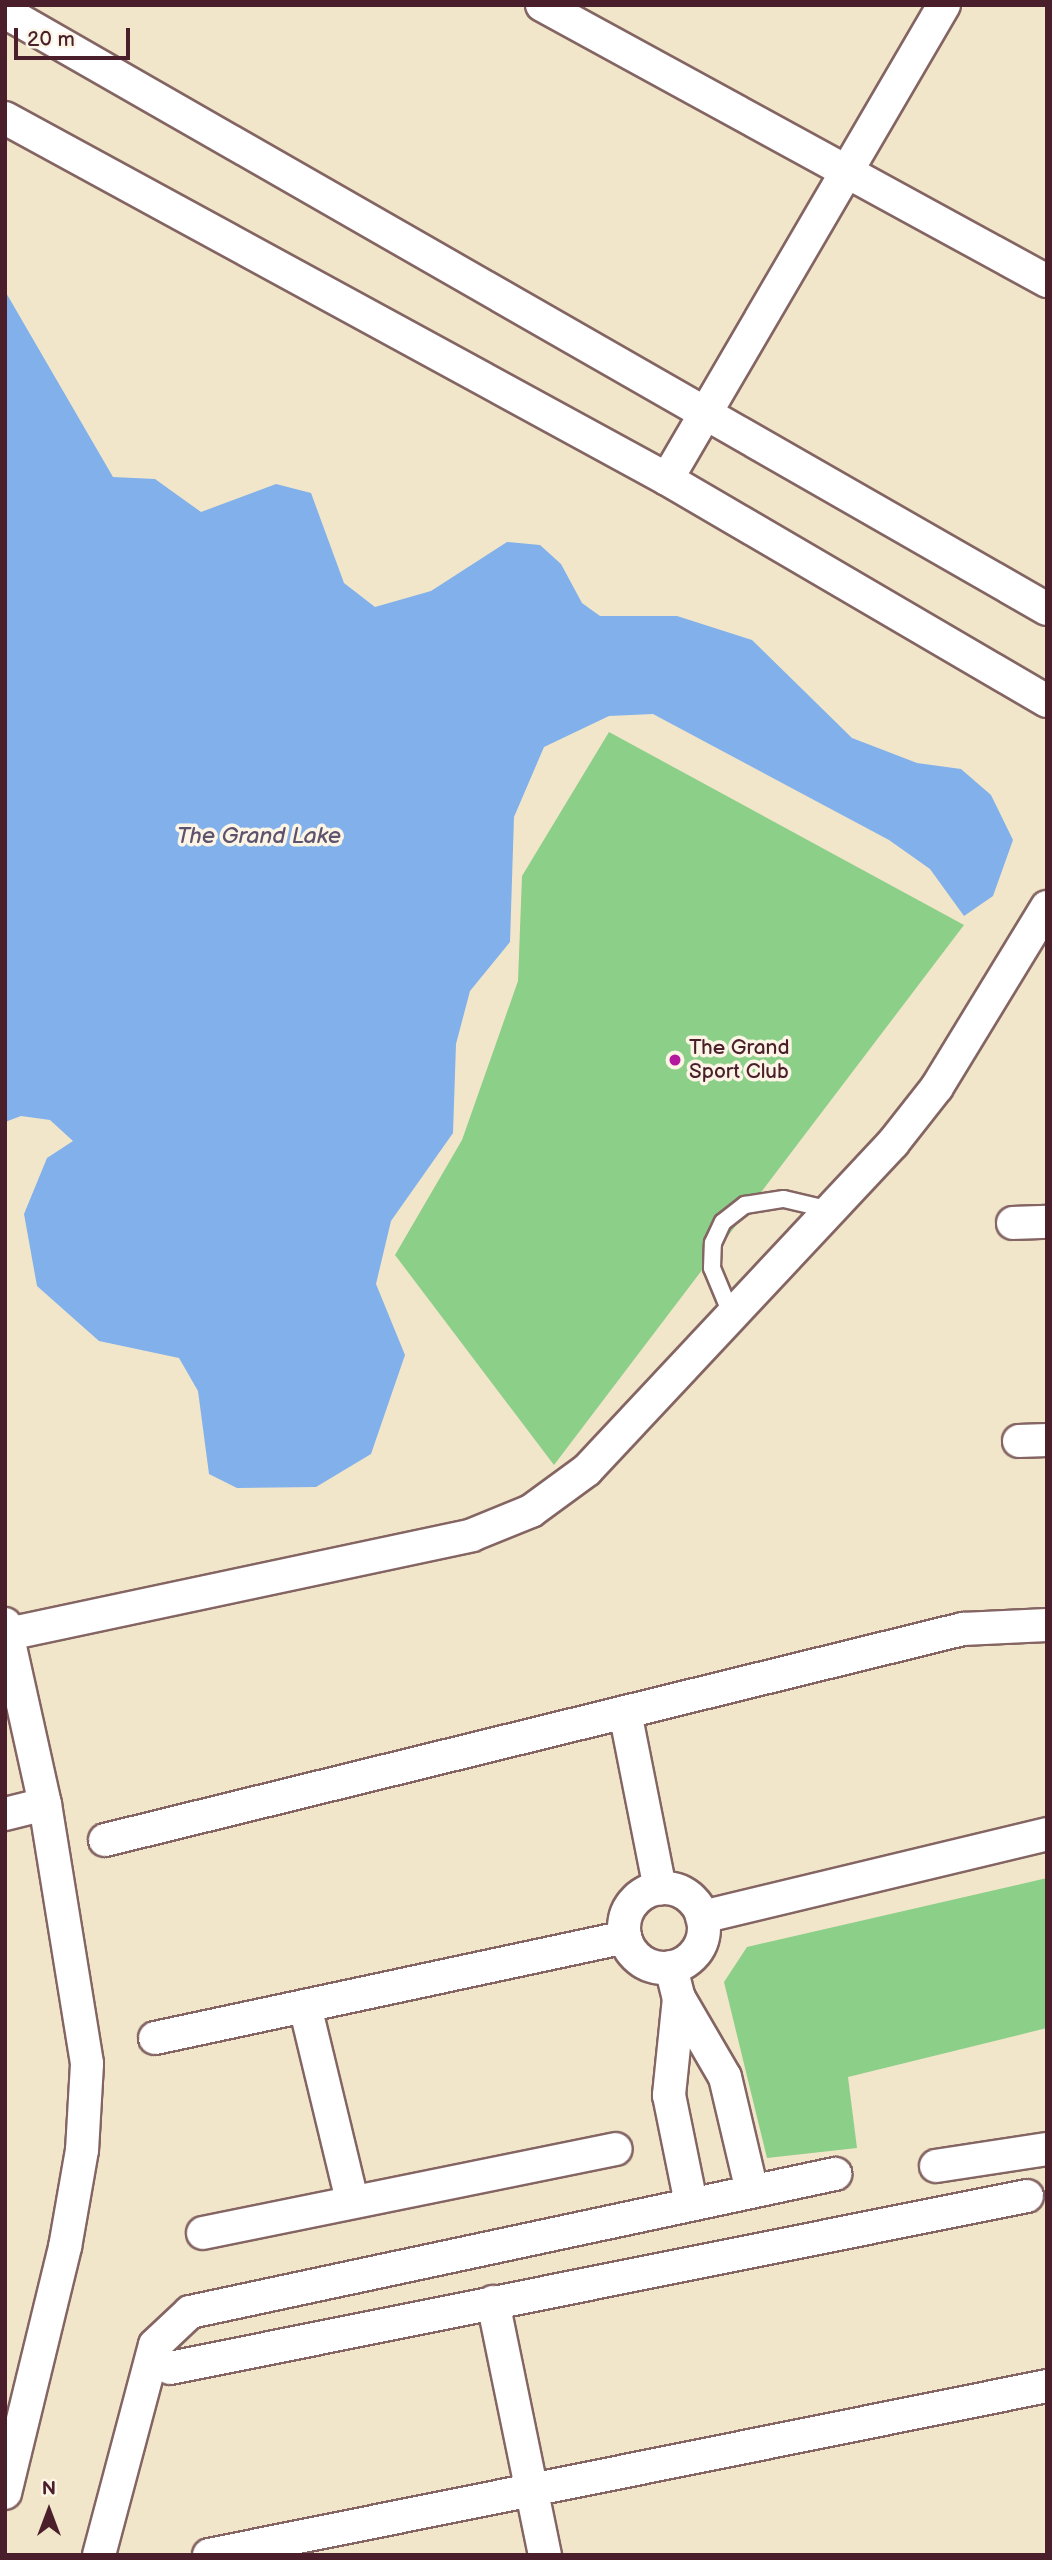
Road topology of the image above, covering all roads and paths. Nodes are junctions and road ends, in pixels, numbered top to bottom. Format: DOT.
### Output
graph roads {
  1 [pos="542,5"];
  2 [pos="944,5"];
  3 [pos="5,12"];
  4 [pos="5,118"];
  5 [pos="847,171"];
  6 [pos="1047,281"];
  7 [pos="709,412"];
  8 [pos="667,479"];
  9 [pos="1047,609"];
  10 [pos="1047,701"];
  11 [pos="1047,907"];
  12 [pos="831,1210"];
  13 [pos="1047,1222"];
  14 [pos="1013,1223"];
  15 [pos="732,1316"];
  16 [pos="1047,1625"];
  17 [pos="7,1629"];
  18 [pos="12,1672"];
  19 [pos="625,1712"];
  20 [pos="45,1804"];
  21 [pos="5,1814"];
  22 [pos="1047,1834"];
  23 [pos="105,1840"];
  24 [pos="660,1889"];
  25 [pos="702,1917"];
  26 [pos="625,1937"];
  27 [pos="671,1967"];
  28 [pos="678,1998"];
  29 [pos="305,2006"];
  30 [pos="155,2038"];
  31 [pos="1047,2149"];
  32 [pos="615,2150"];
  33 [pos="936,2166"];
  34 [pos="835,2174"];
  35 [pos="752,2191"];
  36 [pos="1027,2196"];
  37 [pos="352,2200"];
  38 [pos="691,2203"];
  39 [pos="202,2233"];
  40 [pos="493,2302"];
  41 [pos="170,2368"];
  42 [pos="1047,2386"];
  43 [pos="532,2489"];
  44 [pos="5,2493"];
  45 [pos="99,2555"];
  46 [pos="209,2555"];
  47 [pos="545,2555"];
  1 -- 5 [label="street"];
  2 -- 5 [label="street"];
  3 -- 7 [label="street"];
  4 -- 8 [label="street"];
  5 -- 6 [label="street"];
  5 -- 7 [label="street"];
  7 -- 8 [label="street"];
  7 -- 9 [label="street"];
  8 -- 10 [label="street"];
  11 -- 12 [label="street"];
  12 -- 15 [label="street"];
  12 -- 15 [label="lane"];
  13 -- 14 [label="street"];
  15 -- 17 [label="street"];
  16 -- 19 [label="street"];
  17 -- 18 [label="street"];
  18 -- 20 [label="street"];
  19 -- 23 [label="street"];
  19 -- 24 [label="street"];
  20 -- 21 [label="street"];
  20 -- 44 [label="street"];
  22 -- 25 [label="street"];
  24 -- 25 [label="street"];
  24 -- 26 [label="street"];
  25 -- 27 [label="street"];
  26 -- 27 [label="street"];
  26 -- 29 [label="street"];
  27 -- 28 [label="street"];
  28 -- 35 [label="street"];
  28 -- 38 [label="street"];
  29 -- 30 [label="street"];
  29 -- 37 [label="street"];
  31 -- 33 [label="street"];
  32 -- 37 [label="street"];
  34 -- 35 [label="street"];
  35 -- 38 [label="street"];
  36 -- 40 [label="street"];
  37 -- 39 [label="street"];
  38 -- 45 [label="street"];
  40 -- 41 [label="street"];
  40 -- 43 [label="street"];
  42 -- 43 [label="street"];
  43 -- 46 [label="street"];
  43 -- 47 [label="street"];
}
